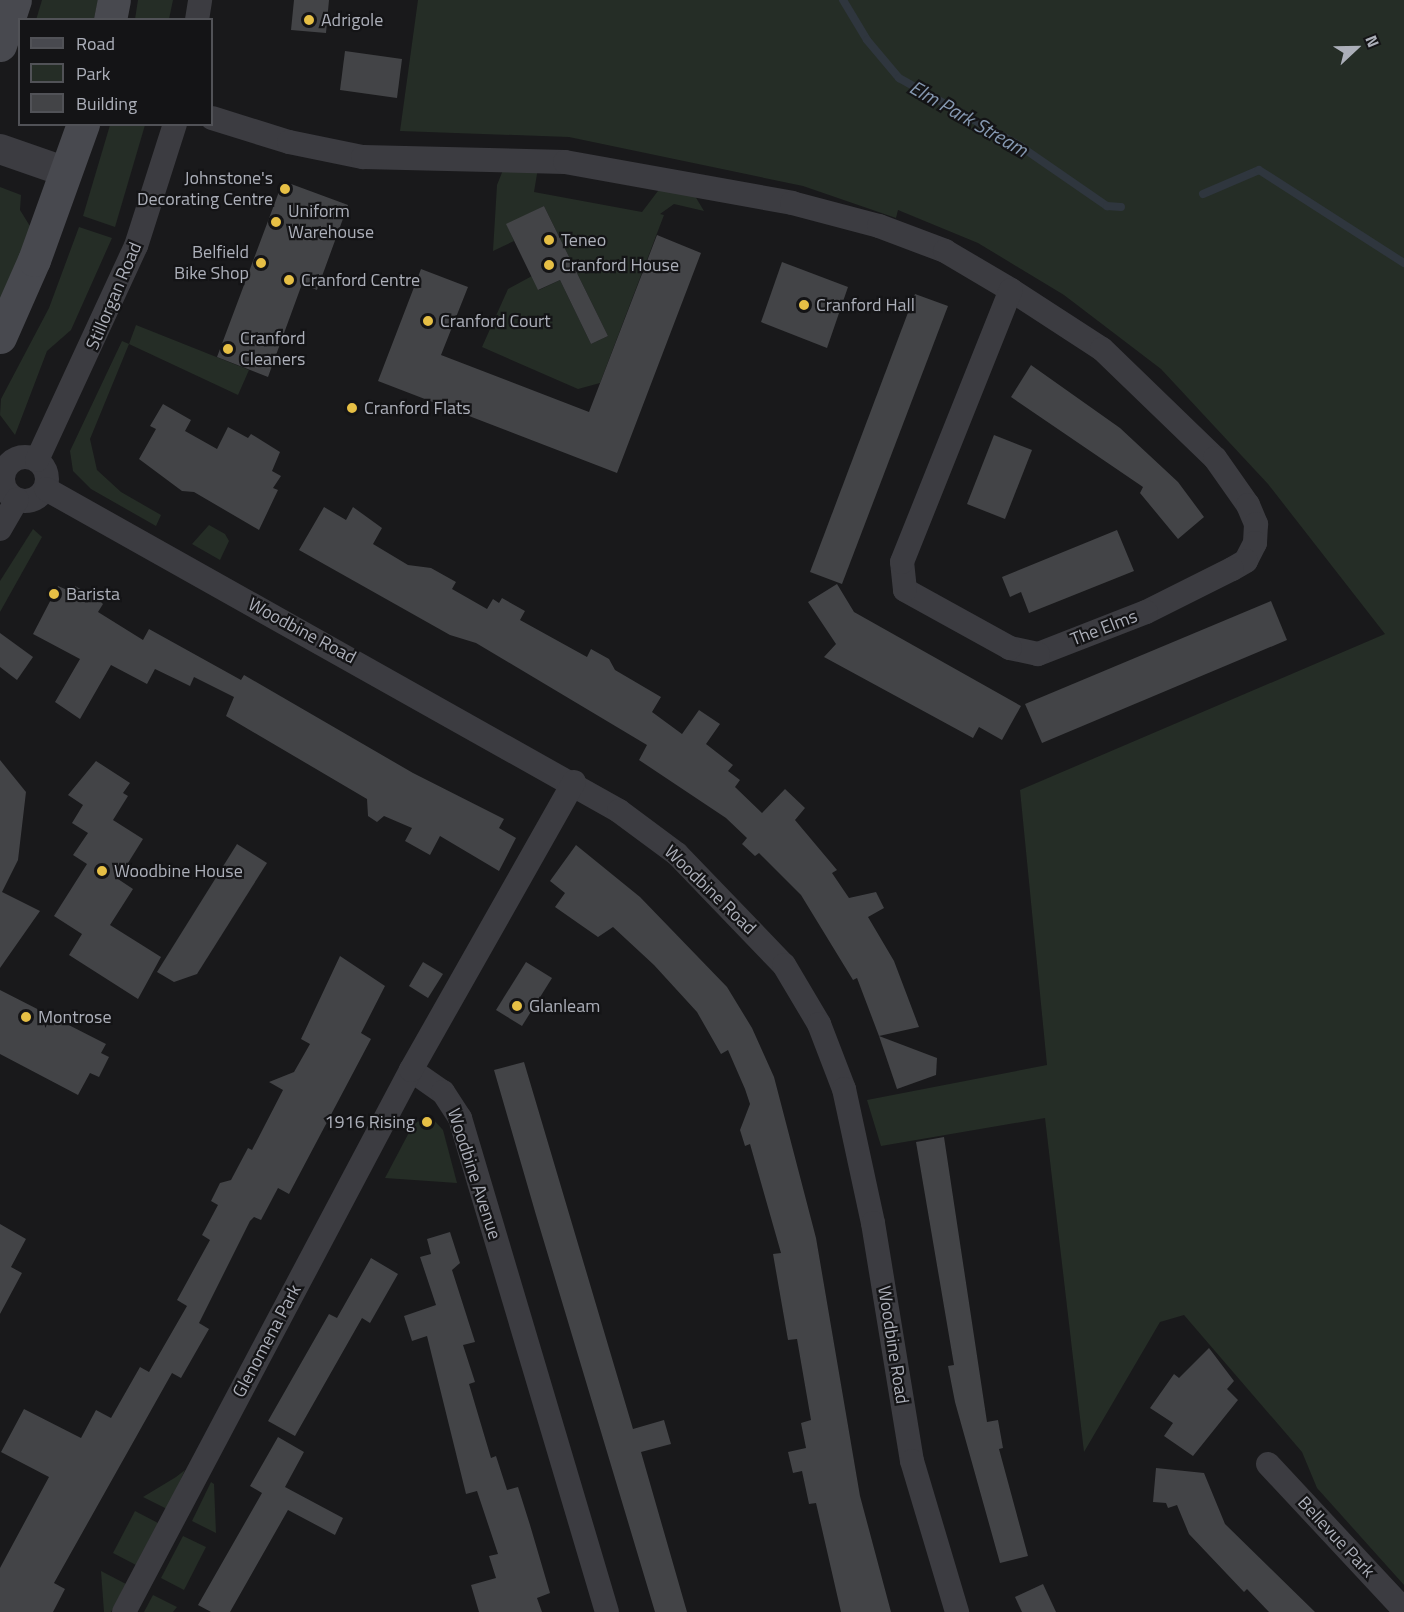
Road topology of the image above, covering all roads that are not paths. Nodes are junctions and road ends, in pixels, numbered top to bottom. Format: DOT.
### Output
graph roads {
  1 [pos="15,0"];
  2 [pos="114,0"];
  3 [pos="200,0"];
  4 [pos="110,18"];
  5 [pos="196,18"];
  6 [pos="0,45"];
  7 [pos="213,118"];
  8 [pos="82,126"];
  9 [pos="174,126"];
  10 [pos="0,149"];
  11 [pos="66,172"];
  12 [pos="1011,290"];
  13 [pos="0,337"];
  14 [pos="17,455"];
  15 [pos="46,489"];
  16 [pos="17,500"];
  17 [pos="0,529"];
  18 [pos="574,783"];
  19 [pos="411,1070"];
  20 [pos="1268,1464"];
  21 [pos="1404,1610"];
  22 [pos="124,1612"];
  23 [pos="607,1612"];
  24 [pos="957,1612"];
  1 -- 6 [label="main road"];
  2 -- 4 [label="main road"];
  3 -- 5 [label="street"];
  7 -- 12 [label="street, The Elms"];
  8 -- 11 [label="main road"];
  9 -- 14 [label="street, Stillorgan Road"];
  10 -- 11 [label="street"];
  11 -- 13 [label="main road"];
  12 -- 12 [label="street, The Elms"];
  14 -- 15 [label="street"];
  14 -- 16 [label="street"];
  15 -- 16 [label="street"];
  15 -- 18 [label="street, Woodbine Road"];
  16 -- 17 [label="street"];
  18 -- 19 [label="street"];
  18 -- 24 [label="street, Woodbine Road"];
  19 -- 22 [label="street, Glenomena Park"];
  19 -- 23 [label="street, Woodbine Avenue"];
  20 -- 21 [label="street, Bellevue Park"];
}
